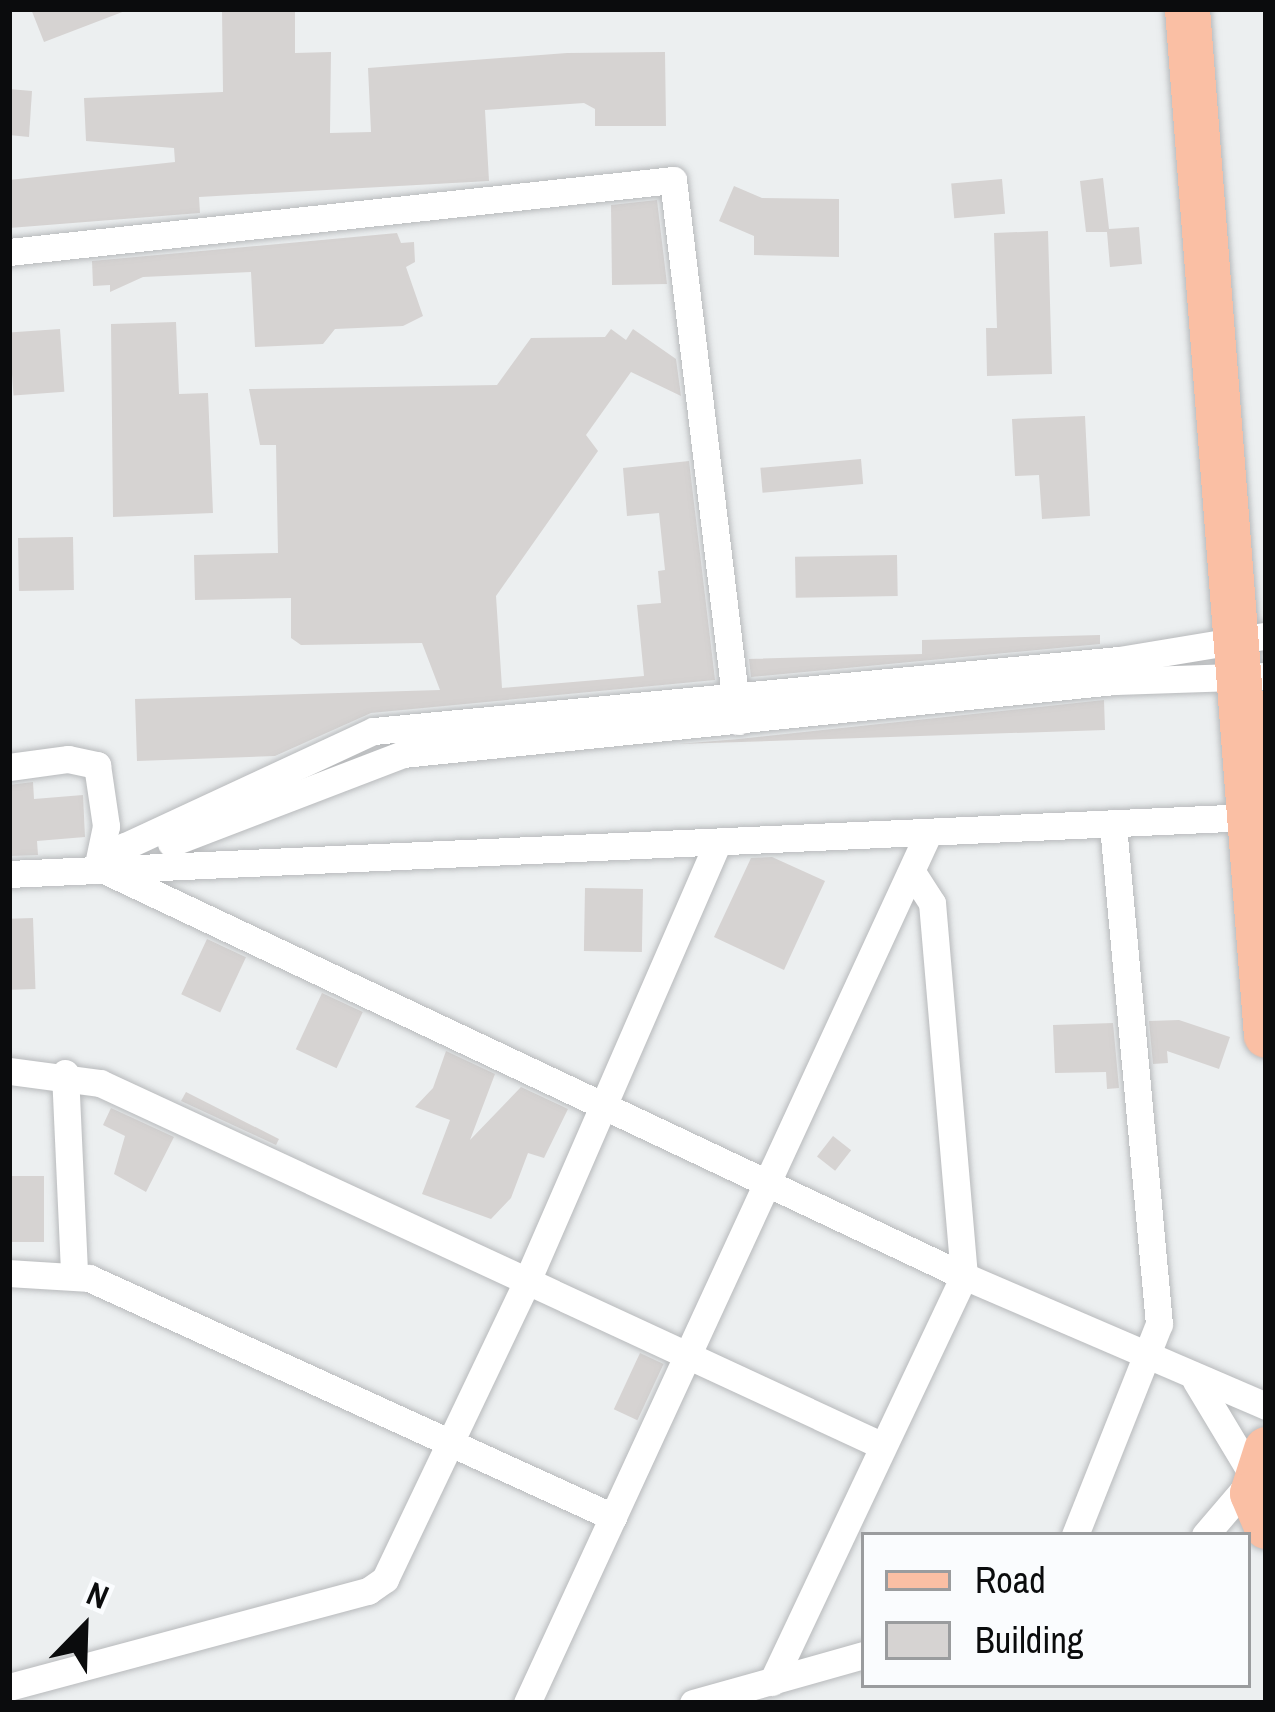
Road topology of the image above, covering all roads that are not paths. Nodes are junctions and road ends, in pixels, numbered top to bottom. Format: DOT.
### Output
graph roads {
  1 [pos="1187,9"];
  2 [pos="1213,9"];
  3 [pos="9,251"];
  4 [pos="1253,660"];
  5 [pos="737,710"];
  6 [pos="9,767"];
  7 [pos="1250,818"];
  8 [pos="1112,825"];
  9 [pos="928,834"];
  10 [pos="716,846"];
  11 [pos="101,868"];
  12 [pos="912,872"];
  13 [pos="9,874"];
  14 [pos="1266,1035"];
  15 [pos="9,1071"];
  16 [pos="65,1073"];
  17 [pos="605,1105"];
  18 [pos="765,1180"];
  19 [pos="9,1273"];
  20 [pos="74,1274"];
  21 [pos="964,1276"];
  22 [pos="527,1281"];
  23 [pos="684,1355"];
  24 [pos="1150,1359"];
  25 [pos="1196,1381"];
  26 [pos="1266,1406"];
  27 [pos="450,1442"];
  28 [pos="883,1446"];
  29 [pos="1259,1461"];
  30 [pos="613,1517"];
  31 [pos="1266,1526"];
  32 [pos="1077,1532"];
  33 [pos="1207,1532"];
  34 [pos="861,1656"];
  35 [pos="772,1682"];
  36 [pos="9,1687"];
  37 [pos="527,1703"];
  38 [pos="693,1703"];
  1 -- 4 [label="main road"];
  2 -- 4 [label="main road"];
  3 -- 5 [label="street"];
  4 -- 5 [label="street"];
  4 -- 5 [label="street"];
  4 -- 7 [label="main road"];
  5 -- 11 [label="street"];
  6 -- 11 [label="street"];
  7 -- 8 [label="street"];
  7 -- 14 [label="main road"];
  8 -- 9 [label="street"];
  8 -- 24 [label="street"];
  9 -- 10 [label="street"];
  9 -- 12 [label="street"];
  10 -- 11 [label="street"];
  10 -- 17 [label="street"];
  11 -- 13 [label="street"];
  11 -- 17 [label="street"];
  12 -- 18 [label="street"];
  12 -- 21 [label="street"];
  15 -- 16 [label="street"];
  16 -- 20 [label="street"];
  16 -- 22 [label="street"];
  17 -- 18 [label="street"];
  17 -- 22 [label="street"];
  18 -- 21 [label="street"];
  18 -- 23 [label="street"];
  19 -- 20 [label="street"];
  20 -- 27 [label="street"];
  21 -- 24 [label="street"];
  21 -- 28 [label="street"];
  22 -- 23 [label="street"];
  22 -- 27 [label="street"];
  23 -- 28 [label="street"];
  23 -- 30 [label="street"];
  24 -- 25 [label="street"];
  24 -- 32 [label="street"];
  25 -- 26 [label="street"];
  25 -- 29 [label="street"];
  27 -- 30 [label="street"];
  27 -- 36 [label="street"];
  28 -- 35 [label="street"];
  29 -- 31 [label="main road"];
  29 -- 33 [label="street"];
  30 -- 37 [label="street"];
  34 -- 35 [label="street"];
  35 -- 38 [label="street"];
}
